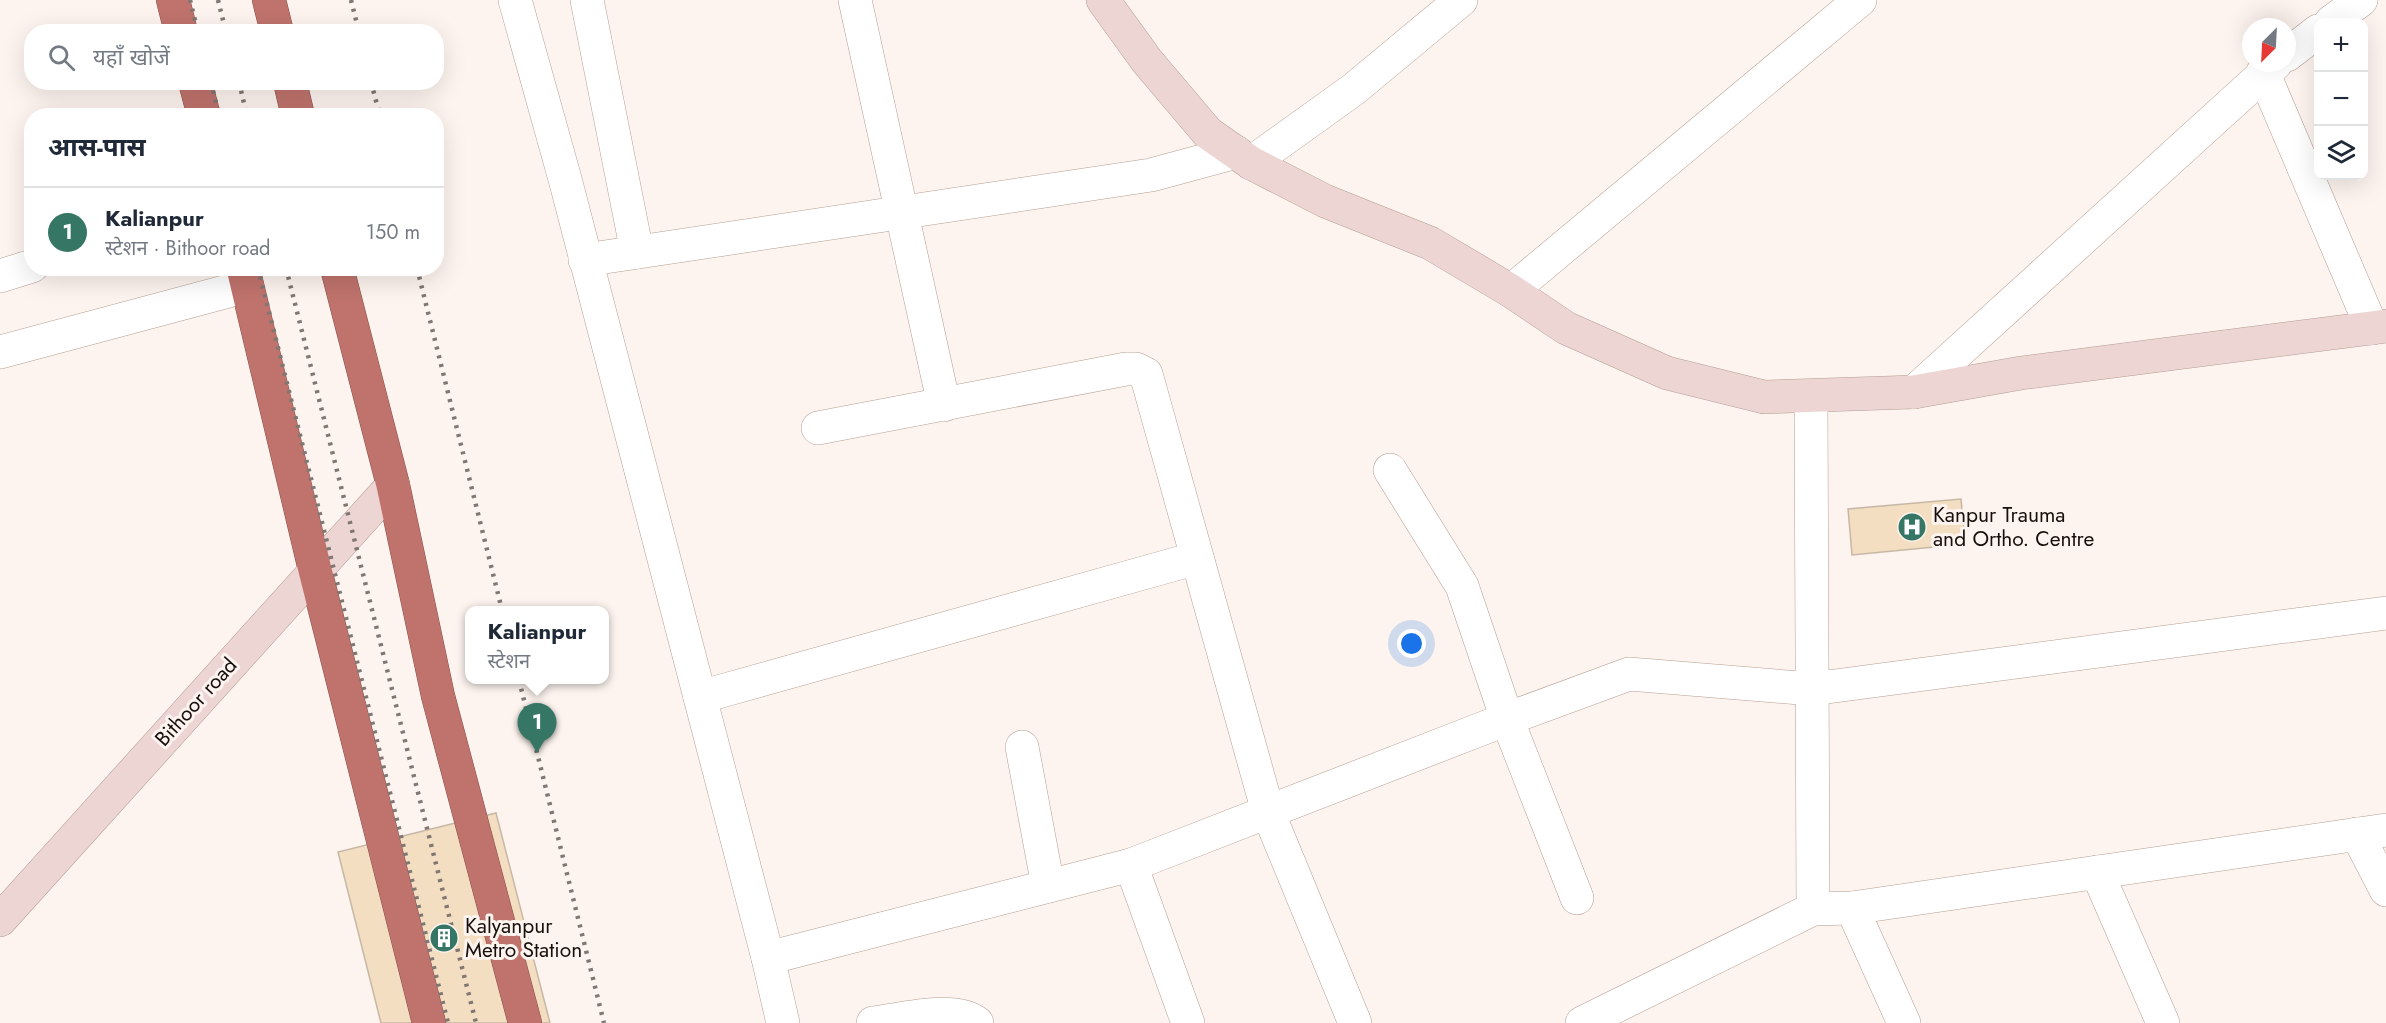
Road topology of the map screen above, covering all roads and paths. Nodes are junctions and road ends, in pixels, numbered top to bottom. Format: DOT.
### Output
graph roads {
  1 [pos="173,0"];
  2 [pos="269,0"];
  3 [pos="514,0"];
  4 [pos="588,0"];
  5 [pos="855,0"];
  6 [pos="1103,0"];
  7 [pos="1461,0"];
  8 [pos="1860,0"];
  9 [pos="2361,0"];
  10 [pos="2336,18"];
  11 [pos="179,24"];
  12 [pos="275,24"];
  13 [pos="2314,36"];
  14 [pos="2296,48"];
  15 [pos="2265,72"];
  16 [pos="2279,72"];
  17 [pos="197,90"];
  18 [pos="292,90"];
  19 [pos="202,108"];
  20 [pos="296,108"];
  21 [pos="1244,158"];
  22 [pos="900,213"];
  23 [pos="637,252"];
  24 [pos="585,260"];
  25 [pos="24,268"];
  26 [pos="0,276"];
  27 [pos="339,276"];
  28 [pos="245,277"];
  29 [pos="1511,291"];
  30 [pos="2379,327"];
  31 [pos="0,352"];
  32 [pos="1914,392"];
  33 [pos="1811,396"];
  34 [pos="944,405"];
  35 [pos="818,428"];
  36 [pos="1390,470"];
  37 [pos="393,485"];
  38 [pos="1197,558"];
  39 [pos="315,570"];
  40 [pos="2386,613"];
  41 [pos="1812,689"];
  42 [pos="700,697"];
  43 [pos="1507,719"];
  44 [pos="1022,747"];
  45 [pos="1268,812"];
  46 [pos="2371,832"];
  47 [pos="1131,865"];
  48 [pos="2097,872"];
  49 [pos="1048,886"];
  50 [pos="2386,890"];
  51 [pos="1577,898"];
  52 [pos="1852,908"];
  53 [pos="1813,909"];
  54 [pos="0,921"];
  55 [pos="768,958"];
  56 [pos="429,1023"];
  57 [pos="525,1023"];
  58 [pos="783,1023"];
  59 [pos="873,1023"];
  60 [pos="977,1023"];
  61 [pos="1188,1023"];
  62 [pos="1354,1023"];
  63 [pos="1582,1023"];
  64 [pos="1904,1023"];
  65 [pos="2163,1023"];
  1 -- 11 [label="highway"];
  2 -- 12 [label="highway"];
  3 -- 24 [label="street"];
  4 -- 23 [label="street"];
  5 -- 22 [label="street"];
  6 -- 21 [label="street"];
  7 -- 21 [label="street"];
  8 -- 29 [label="street"];
  9 -- 10 [label="street"];
  13 -- 14 [label="street"];
  15 -- 32 [label="street"];
  16 -- 30 [label="street"];
  17 -- 19 [label="highway"];
  18 -- 20 [label="highway"];
  21 -- 22 [label="street"];
  21 -- 29 [label="street"];
  22 -- 23 [label="street"];
  22 -- 34 [label="street"];
  23 -- 24 [label="street"];
  24 -- 42 [label="street"];
  25 -- 26 [label="street"];
  27 -- 37 [label="highway"];
  28 -- 31 [label="street"];
  28 -- 39 [label="highway"];
  29 -- 33 [label="street"];
  30 -- 32 [label="street"];
  32 -- 33 [label="street"];
  33 -- 41 [label="street"];
  34 -- 35 [label="street"];
  34 -- 38 [label="street"];
  36 -- 43 [label="street"];
  37 -- 39 [label="street, Bithoor road"];
  37 -- 57 [label="highway"];
  38 -- 42 [label="street"];
  38 -- 45 [label="street"];
  39 -- 54 [label="street, Bithoor road"];
  39 -- 56 [label="highway"];
  40 -- 41 [label="street"];
  41 -- 43 [label="street"];
  41 -- 53 [label="street"];
  42 -- 55 [label="street"];
  43 -- 45 [label="street"];
  43 -- 51 [label="street"];
  44 -- 49 [label="street"];
  45 -- 47 [label="street"];
  45 -- 62 [label="street"];
  46 -- 48 [label="street"];
  46 -- 50 [label="street"];
  47 -- 49 [label="street"];
  47 -- 61 [label="street"];
  48 -- 52 [label="street"];
  48 -- 65 [label="street"];
  49 -- 55 [label="street"];
  52 -- 53 [label="street"];
  52 -- 64 [label="street"];
  53 -- 63 [label="street"];
  55 -- 58 [label="street"];
  59 -- 60 [label="street"];
}
